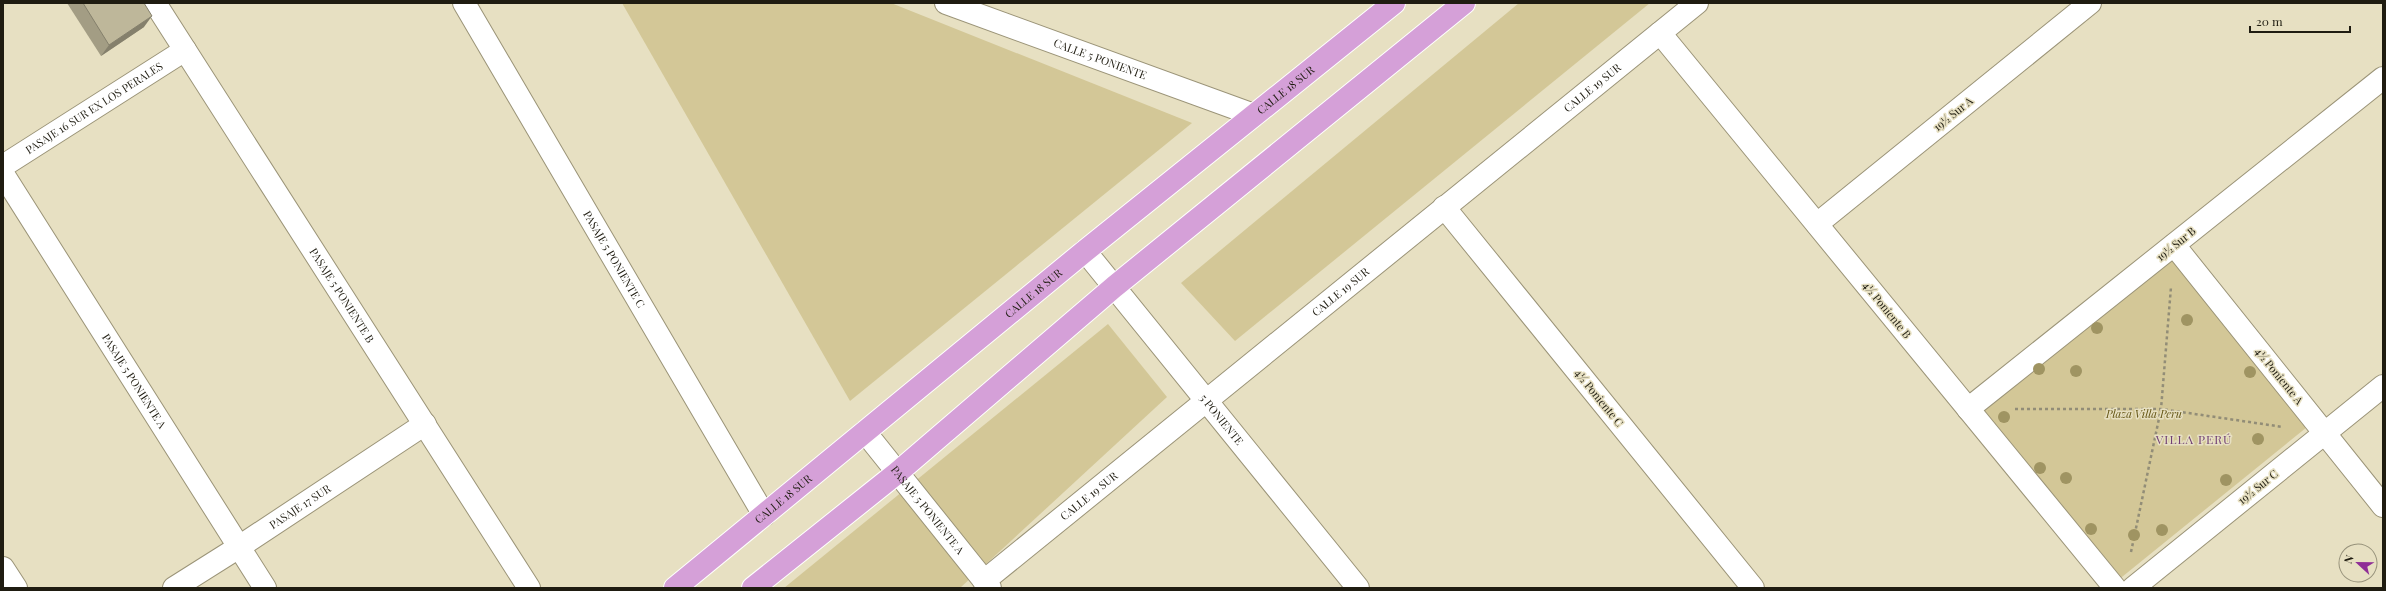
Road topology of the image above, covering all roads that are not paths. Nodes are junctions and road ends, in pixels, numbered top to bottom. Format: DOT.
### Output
graph roads {
  1 [pos="155,3"];
  2 [pos="464,3"];
  3 [pos="946,3"];
  4 [pos="1394,3"];
  5 [pos="1464,3"];
  6 [pos="1697,3"];
  7 [pos="2090,3"];
  8 [pos="1660,33"];
  9 [pos="186,50"];
  10 [pos="2383,78"];
  11 [pos="1254,115"];
  12 [pos="3,166"];
  13 [pos="3,174"];
  14 [pos="1444,207"];
  15 [pos="1817,224"];
  16 [pos="2174,245"];
  17 [pos="1085,251"];
  18 [pos="1114,287"];
  19 [pos="2383,386"];
  20 [pos="1206,400"];
  21 [pos="1968,409"];
  22 [pos="425,424"];
  23 [pos="865,432"];
  24 [pos="2325,433"];
  25 [pos="897,473"];
  26 [pos="2383,506"];
  27 [pos="764,515"];
  28 [pos="239,547"];
  29 [pos="3,568"];
  30 [pos="987,584"];
  31 [pos="16,588"];
  32 [pos="174,588"];
  33 [pos="265,588"];
  34 [pos="529,588"];
  35 [pos="675,588"];
  36 [pos="752,588"];
  37 [pos="1358,588"];
  38 [pos="1753,588"];
  39 [pos="2114,588"];
  40 [pos="2133,588"];
  1 -- 9 [label="street, PASAJE 5 PONIENTE B"];
  2 -- 27 [label="street, PASAJE 5 PONIENTE C"];
  3 -- 11 [label="street, CALLE 5 PONIENTE"];
  4 -- 11 [label="main road, CALLE 18 SUR"];
  5 -- 18 [label="main road"];
  6 -- 8 [label="street, CALLE 19 SUR"];
  7 -- 15 [label="street, 19½ Sur A"];
  8 -- 14 [label="street, CALLE 19 SUR"];
  8 -- 15 [label="street, 4½ Poniente B"];
  9 -- 12 [label="street, PASAJE 16 SUR EX LOS PERALES"];
  9 -- 22 [label="street, PASAJE 5 PONIENTE B"];
  10 -- 16 [label="street, 19½ Sur B"];
  11 -- 17 [label="main road, CALLE 18 SUR"];
  13 -- 28 [label="street, PASAJE 5 PONIENTE A"];
  14 -- 20 [label="street, CALLE 19 SUR"];
  14 -- 38 [label="street, 4½ Poniente C"];
  15 -- 21 [label="street, 4½ Poniente B"];
  16 -- 21 [label="street, 19½ Sur B"];
  16 -- 24 [label="street, 4½ Poniente A"];
  17 -- 18 [label="street, 5 PONIENTE"];
  17 -- 23 [label="main road, CALLE 18 SUR"];
  18 -- 20 [label="street, 5 PONIENTE"];
  18 -- 25 [label="main road"];
  19 -- 24 [label="street, 19½ Sur C"];
  20 -- 30 [label="street, CALLE 19 SUR"];
  20 -- 37 [label="street, 5 PONIENTE"];
  21 -- 39 [label="street, 4½ Poniente B"];
  22 -- 28 [label="street, PASAJE 17 SUR"];
  22 -- 34 [label="street, PASAJE 5 PONIENTE B"];
  23 -- 25 [label="street, PASAJE 5 PONIENTE A"];
  23 -- 27 [label="main road, CALLE 18 SUR"];
  24 -- 26 [label="street, 4½ Poniente A"];
  24 -- 40 [label="street, 19½ Sur C"];
  25 -- 30 [label="street, PASAJE 5 PONIENTE A"];
  25 -- 36 [label="main road"];
  27 -- 35 [label="main road, CALLE 18 SUR"];
  28 -- 32 [label="street, PASAJE 17 SUR"];
  28 -- 33 [label="street, PASAJE 5 PONIENTE A"];
  29 -- 31 [label="street"];
}
